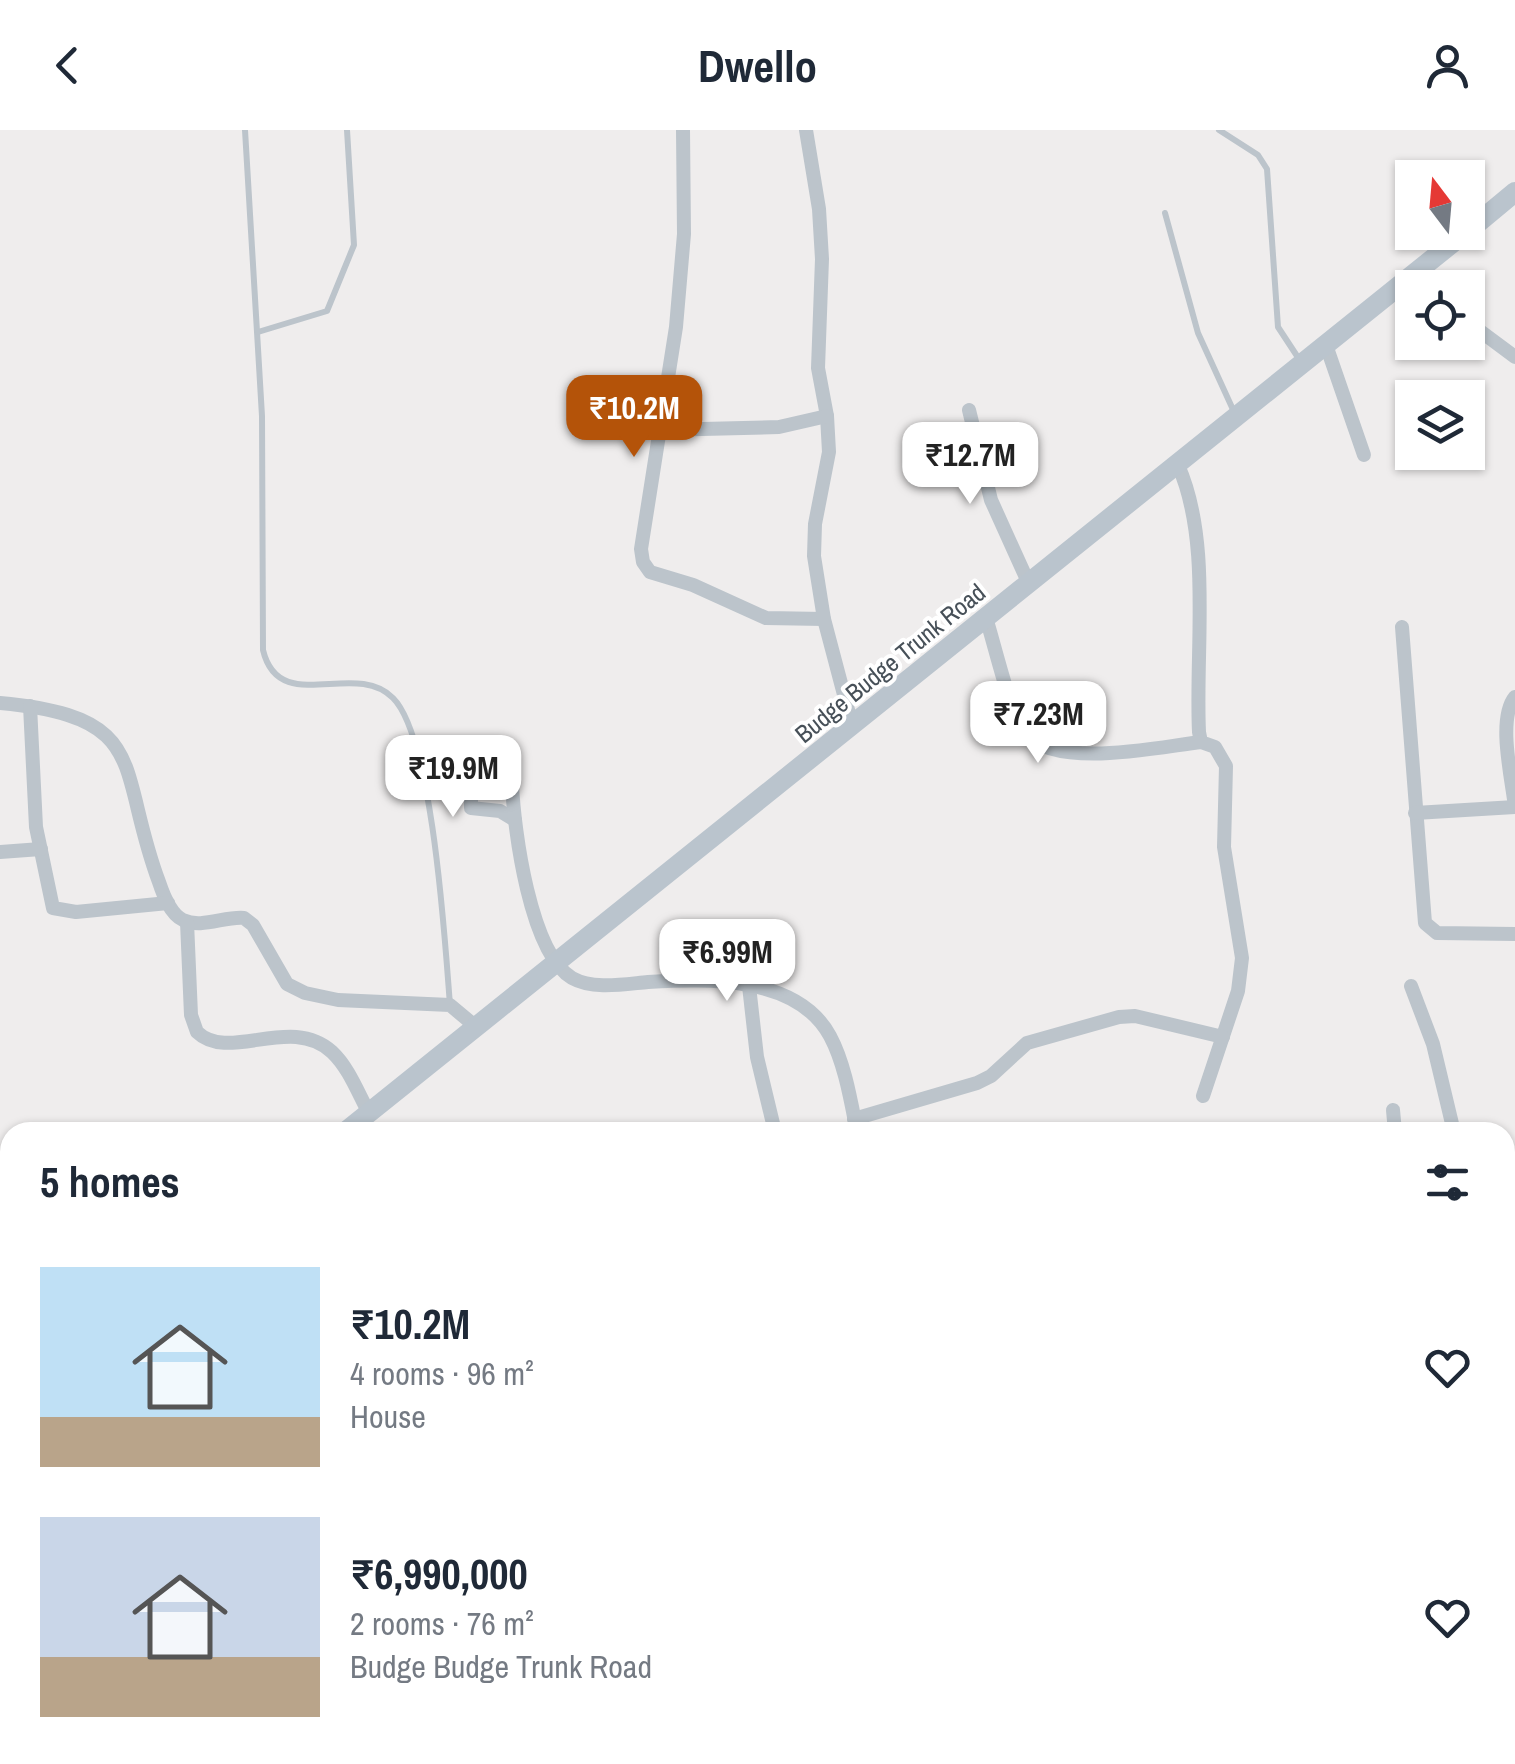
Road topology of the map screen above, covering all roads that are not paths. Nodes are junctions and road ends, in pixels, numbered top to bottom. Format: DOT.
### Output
graph roads {
  1 [pos="245,130"];
  2 [pos="347,130"];
  3 [pos="682,130"];
  4 [pos="806,130"];
  5 [pos="1219,130"];
  6 [pos="1513,198"];
  7 [pos="1165,213"];
  8 [pos="1485,218"];
  9 [pos="1448,250"];
  10 [pos="1429,270"];
  11 [pos="1395,297"];
  12 [pos="258,332"];
  13 [pos="1485,335"];
  14 [pos="1326,345"];
  15 [pos="1515,357"];
  16 [pos="1302,364"];
  17 [pos="969,410"];
  18 [pos="827,416"];
  19 [pos="1236,417"];
  20 [pos="661,430"];
  21 [pos="1364,455"];
  22 [pos="1178,465"];
  23 [pos="1029,584"];
  24 [pos="986,618"];
  25 [pos="824,620"];
  26 [pos="1402,627"];
  27 [pos="1515,697"];
  28 [pos="0,703"];
  29 [pos="30,706"];
  30 [pos="852,725"];
  31 [pos="1200,742"];
  32 [pos="421,771"];
  33 [pos="512,784"];
  34 [pos="1515,808"];
  35 [pos="1416,813"];
  36 [pos="515,820"];
  37 [pos="41,849"];
  38 [pos="0,852"];
  39 [pos="168,903"];
  40 [pos="186,922"];
  41 [pos="1515,934"];
  42 [pos="558,965"];
  43 [pos="749,986"];
  44 [pos="1410,986"];
  45 [pos="450,1005"];
  46 [pos="475,1026"];
  47 [pos="1223,1037"];
  48 [pos="1204,1096"];
  49 [pos="1392,1110"];
  50 [pos="368,1114"];
  51 [pos="358,1122"];
  52 [pos="773,1122"];
  53 [pos="854,1122"];
  54 [pos="866,1122"];
  55 [pos="1394,1122"];
  56 [pos="1452,1122"];
  1 -- 12 [label="lane"];
  2 -- 12 [label="lane"];
  3 -- 20 [label="street"];
  4 -- 18 [label="street"];
  5 -- 16 [label="lane"];
  6 -- 8 [label="main road, Budge Budge Trunk Road"];
  7 -- 19 [label="lane"];
  9 -- 10 [label="main road, Budge Budge Trunk Road"];
  11 -- 14 [label="main road, Budge Budge Trunk Road"];
  12 -- 32 [label="lane"];
  13 -- 15 [label="street"];
  14 -- 16 [label="main road, Budge Budge Trunk Road"];
  14 -- 21 [label="street"];
  16 -- 19 [label="main road, Budge Budge Trunk Road"];
  17 -- 23 [label="street"];
  18 -- 20 [label="street"];
  18 -- 25 [label="street"];
  19 -- 22 [label="main road, Budge Budge Trunk Road"];
  20 -- 25 [label="street"];
  22 -- 23 [label="main road, Budge Budge Trunk Road"];
  22 -- 31 [label="street"];
  23 -- 24 [label="main road, Budge Budge Trunk Road"];
  24 -- 30 [label="main road, Budge Budge Trunk Road"];
  24 -- 31 [label="street"];
  25 -- 30 [label="street"];
  26 -- 35 [label="street"];
  27 -- 34 [label="street"];
  28 -- 29 [label="street"];
  29 -- 37 [label="street"];
  29 -- 39 [label="street"];
  30 -- 42 [label="main road, Budge Budge Trunk Road"];
  31 -- 47 [label="street"];
  32 -- 36 [label="street"];
  32 -- 45 [label="lane"];
  33 -- 36 [label="street"];
  34 -- 35 [label="street"];
  35 -- 41 [label="street"];
  36 -- 42 [label="street"];
  37 -- 38 [label="street"];
  37 -- 39 [label="street"];
  39 -- 40 [label="street"];
  40 -- 45 [label="street"];
  40 -- 50 [label="street"];
  42 -- 43 [label="street"];
  42 -- 46 [label="main road, Budge Budge Trunk Road"];
  43 -- 52 [label="street"];
  43 -- 53 [label="street"];
  44 -- 56 [label="street"];
  45 -- 46 [label="street"];
  46 -- 50 [label="main road, Budge Budge Trunk Road"];
  47 -- 48 [label="street"];
  47 -- 54 [label="street"];
  49 -- 55 [label="street"];
  50 -- 51 [label="main road, Budge Budge Trunk Road"];
}
